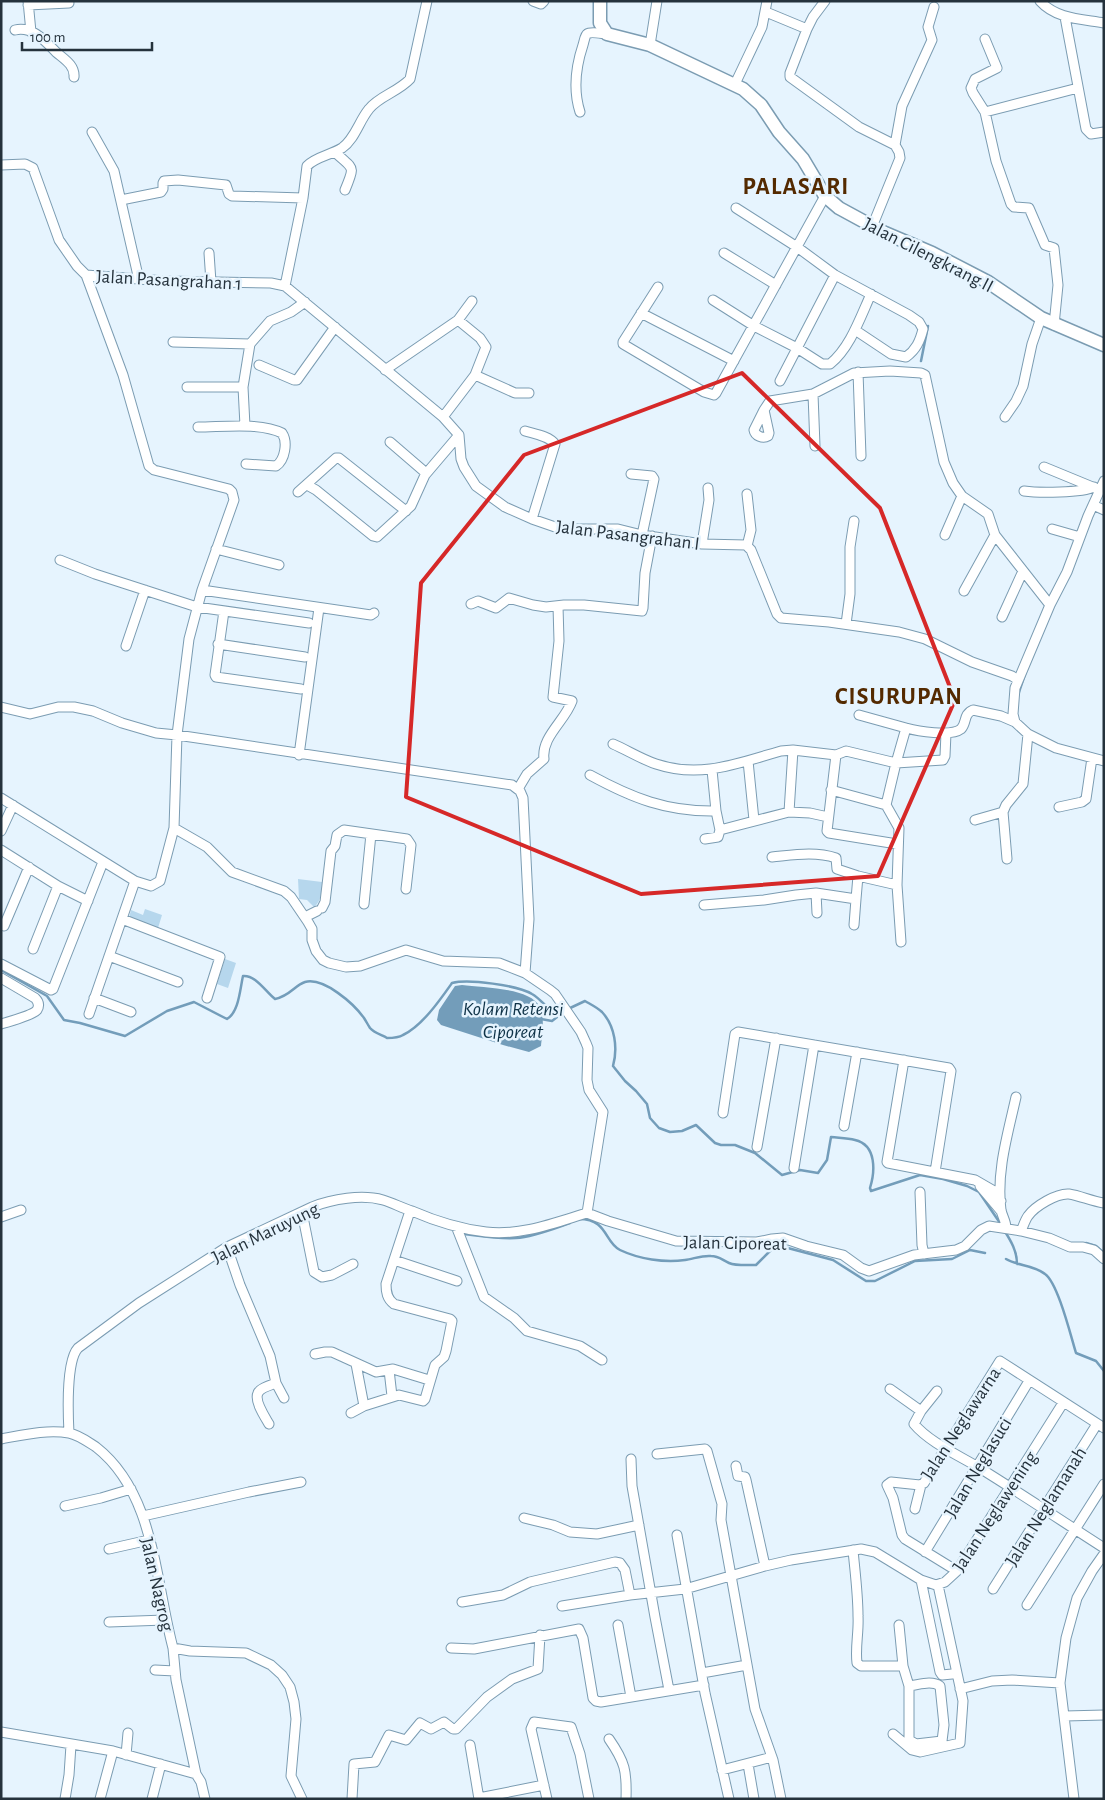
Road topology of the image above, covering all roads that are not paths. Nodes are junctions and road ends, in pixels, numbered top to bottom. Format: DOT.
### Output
graph roads {
  1 [pos="427,1"];
  2 [pos="533,1"];
  3 [pos="544,1"];
  4 [pos="600,1"];
  5 [pos="657,1"];
  6 [pos="767,1"];
  7 [pos="826,1"];
  8 [pos="1040,1"];
  9 [pos="28,3"];
  10 [pos="69,3"];
  11 [pos="934,7"];
  12 [pos="766,12"];
  13 [pos="1065,17"];
  14 [pos="1104,23"];
  15 [pos="807,29"];
  16 [pos="15,30"];
  17 [pos="31,32"];
  18 [pos="607,34"];
  19 [pos="985,39"];
  20 [pos="650,45"];
  21 [pos="74,77"];
  22 [pos="735,84"];
  23 [pos="1078,88"];
  24 [pos="580,112"];
  25 [pos="985,112"];
  26 [pos="92,132"];
  27 [pos="1104,132"];
  28 [pos="895,145"];
  29 [pos="336,152"];
  30 [pos="1,165"];
  31 [pos="345,190"];
  32 [pos="825,196"];
  33 [pos="303,198"];
  34 [pos="121,200"];
  35 [pos="736,208"];
  36 [pos="872,227"];
  37 [pos="797,248"];
  38 [pos="209,253"];
  39 [pos="724,253"];
  40 [pos="86,275"];
  41 [pos="835,275"];
  42 [pos="139,280"];
  43 [pos="211,282"];
  44 [pos="776,285"];
  45 [pos="285,286"];
  46 [pos="658,287"];
  47 [pos="871,294"];
  48 [pos="713,300"];
  49 [pos="472,301"];
  50 [pos="305,302"];
  51 [pos="641,313"];
  52 [pos="1041,318"];
  53 [pos="458,320"];
  54 [pos="1054,325"];
  55 [pos="754,326"];
  56 [pos="336,327"];
  57 [pos="855,330"];
  58 [pos="173,342"];
  59 [pos="250,344"];
  60 [pos="1104,345"];
  61 [pos="797,348"];
  62 [pos="734,361"];
  63 [pos="259,365"];
  64 [pos="385,370"];
  65 [pos="858,372"];
  66 [pos="475,375"];
  67 [pos="780,381"];
  68 [pos="243,387"];
  69 [pos="187,388"];
  70 [pos="530,393"];
  71 [pos="813,394"];
  72 [pos="764,410"];
  73 [pos="443,417"];
  74 [pos="1005,417"];
  75 [pos="244,426"];
  76 [pos="198,427"];
  77 [pos="525,430"];
  78 [pos="459,435"];
  79 [pos="390,442"];
  80 [pos="815,446"];
  81 [pos="861,456"];
  82 [pos="246,464"];
  83 [pos="1044,467"];
  84 [pos="426,473"];
  85 [pos="630,474"];
  86 [pos="1104,480"];
  87 [pos="307,485"];
  88 [pos="708,488"];
  89 [pos="1097,488"];
  90 [pos="1024,491"];
  91 [pos="298,492"];
  92 [pos="747,494"];
  93 [pos="962,496"];
  94 [pos="1093,505"];
  95 [pos="1104,510"];
  96 [pos="406,511"];
  97 [pos="532,519"];
  98 [pos="854,521"];
  99 [pos="1052,529"];
  100 [pos="642,535"];
  101 [pos="945,535"];
  102 [pos="996,535"];
  103 [pos="652,536"];
  104 [pos="1080,538"];
  105 [pos="702,544"];
  106 [pos="747,546"];
  107 [pos="216,549"];
  108 [pos="60,560"];
  109 [pos="280,565"];
  110 [pos="1023,572"];
  111 [pos="145,590"];
  112 [pos="202,590"];
  113 [pos="964,592"];
  114 [pos="471,604"];
  115 [pos="1050,605"];
  116 [pos="558,606"];
  117 [pos="197,607"];
  118 [pos="319,608"];
  119 [pos="224,611"];
  120 [pos="374,613"];
  121 [pos="1002,617"];
  122 [pos="309,623"];
  123 [pos="846,624"];
  124 [pos="218,644"];
  125 [pos="126,646"];
  126 [pos="305,657"];
  127 [pos="1018,680"];
  128 [pos="301,690"];
  129 [pos="1,707"];
  130 [pos="859,715"];
  131 [pos="1015,722"];
  132 [pos="906,728"];
  133 [pos="946,734"];
  134 [pos="1028,734"];
  135 [pos="177,735"];
  136 [pos="613,744"];
  137 [pos="793,750"];
  138 [pos="299,755"];
  139 [pos="836,756"];
  140 [pos="1092,758"];
  141 [pos="748,761"];
  142 [pos="1104,761"];
  143 [pos="896,763"];
  144 [pos="712,770"];
  145 [pos="590,775"];
  146 [pos="518,789"];
  147 [pos="831,790"];
  148 [pos="1,798"];
  149 [pos="13,805"];
  150 [pos="886,805"];
  151 [pos="1059,806"];
  152 [pos="716,811"];
  153 [pos="789,812"];
  154 [pos="1003,812"];
  155 [pos="828,817"];
  156 [pos="754,820"];
  157 [pos="975,820"];
  158 [pos="174,828"];
  159 [pos="720,830"];
  160 [pos="1,831"];
  161 [pos="371,834"];
  162 [pos="705,839"];
  163 [pos="897,844"];
  164 [pos="1,850"];
  165 [pos="772,857"];
  166 [pos="1007,859"];
  167 [pos="104,862"];
  168 [pos="29,867"];
  169 [pos="858,876"];
  170 [pos="135,881"];
  171 [pos="897,885"];
  172 [pos="58,886"];
  173 [pos="406,888"];
  174 [pos="816,893"];
  175 [pos="856,899"];
  176 [pos="88,901"];
  177 [pos="364,904"];
  178 [pos="704,905"];
  179 [pos="817,913"];
  180 [pos="305,917"];
  181 [pos="122,919"];
  182 [pos="854,925"];
  183 [pos="4,926"];
  184 [pos="900,942"];
  185 [pos="33,949"];
  186 [pos="109,956"];
  187 [pos="1,964"];
  188 [pos="525,973"];
  189 [pos="1,978"];
  190 [pos="178,982"];
  191 [pos="94,998"];
  192 [pos="207,998"];
  193 [pos="131,1012"];
  194 [pos="89,1014"];
  195 [pos="2,1024"];
  196 [pos="776,1038"];
  197 [pos="814,1045"];
  198 [pos="857,1052"];
  199 [pos="904,1060"];
  200 [pos="1016,1096"];
  201 [pos="723,1113"];
  202 [pos="844,1126"];
  203 [pos="757,1147"];
  204 [pos="794,1168"];
  205 [pos="935,1172"];
  206 [pos="975,1180"];
  207 [pos="920,1192"];
  208 [pos="1001,1201"];
  209 [pos="1104,1203"];
  210 [pos="21,1210"];
  211 [pos="410,1211"];
  212 [pos="1001,1211"];
  213 [pos="302,1212"];
  214 [pos="587,1213"];
  215 [pos="1,1217"];
  216 [pos="456,1226"];
  217 [pos="1003,1228"];
  218 [pos="1021,1231"];
  219 [pos="228,1246"];
  220 [pos="924,1254"];
  221 [pos="1104,1259"];
  222 [pos="394,1260"];
  223 [pos="352,1264"];
  224 [pos="456,1281"];
  225 [pos="315,1354"];
  226 [pos="602,1360"];
  227 [pos="356,1364"];
  228 [pos="389,1370"];
  229 [pos="429,1380"];
  230 [pos="1029,1381"];
  231 [pos="276,1383"];
  232 [pos="890,1389"];
  233 [pos="937,1392"];
  234 [pos="392,1396"];
  235 [pos="284,1398"];
  236 [pos="1063,1403"];
  237 [pos="364,1406"];
  238 [pos="921,1411"];
  239 [pos="351,1413"];
  240 [pos="269,1424"];
  241 [pos="1100,1426"];
  242 [pos="69,1433"];
  243 [pos="1,1439"];
  244 [pos="945,1448"];
  245 [pos="657,1454"];
  246 [pos="631,1459"];
  247 [pos="736,1466"];
  248 [pos="977,1467"];
  249 [pos="301,1482"];
  250 [pos="1104,1484"];
  251 [pos="921,1485"];
  252 [pos="1010,1488"];
  253 [pos="131,1489"];
  254 [pos="65,1506"];
  255 [pos="915,1509"];
  256 [pos="1044,1509"];
  257 [pos="143,1516"];
  258 [pos="524,1518"];
  259 [pos="639,1525"];
  260 [pos="1075,1529"];
  261 [pos="677,1534"];
  262 [pos="149,1540"];
  263 [pos="1104,1548"];
  264 [pos="109,1549"];
  265 [pos="853,1550"];
  266 [pos="925,1552"];
  267 [pos="1104,1554"];
  268 [pos="764,1566"];
  269 [pos="957,1571"];
  270 [pos="731,1576"];
  271 [pos="921,1580"];
  272 [pos="938,1585"];
  273 [pos="685,1589"];
  274 [pos="993,1589"];
  275 [pos="651,1593"];
  276 [pos="630,1595"];
  277 [pos="462,1602"];
  278 [pos="1027,1605"];
  279 [pos="562,1606"];
  280 [pos="165,1620"];
  281 [pos="109,1622"];
  282 [pos="618,1625"];
  283 [pos="899,1625"];
  284 [pos="540,1636"];
  285 [pos="173,1648"];
  286 [pos="451,1648"];
  287 [pos="747,1665"];
  288 [pos="903,1666"];
  289 [pos="155,1670"];
  290 [pos="175,1670"];
  291 [pos="702,1673"];
  292 [pos="952,1674"];
  293 [pos="1060,1684"];
  294 [pos="704,1685"];
  295 [pos="909,1686"];
  296 [pos="960,1689"];
  297 [pos="669,1690"];
  298 [pos="631,1697"];
  299 [pos="1104,1715"];
  300 [pos="1065,1716"];
  301 [pos="1,1732"];
  302 [pos="128,1733"];
  303 [pos="893,1734"];
  304 [pos="609,1739"];
  305 [pos="71,1745"];
  306 [pos="470,1745"];
  307 [pos="113,1751"];
  308 [pos="126,1755"];
  309 [pos="772,1757"];
  310 [pos="161,1764"];
  311 [pos="748,1764"];
  312 [pos="722,1770"];
  313 [pos="196,1774"];
  314 [pos="544,1785"];
  315 [pos="521,1794"];
  316 [pos="479,1798"];
  317 [pos="65,1799"];
  318 [pos="100,1799"];
  319 [pos="152,1799"];
  320 [pos="205,1799"];
  321 [pos="302,1799"];
  322 [pos="352,1799"];
  323 [pos="547,1799"];
  324 [pos="589,1799"];
  325 [pos="626,1799"];
  326 [pos="728,1799"];
  327 [pos="754,1799"];
  328 [pos="780,1799"];
  329 [pos="1074,1799"];
  1 -- 29 [label="street"];
  2 -- 3 [label="street"];
  4 -- 18 [label="street"];
  5 -- 20 [label="street"];
  6 -- 12 [label="street"];
  7 -- 15 [label="street"];
  8 -- 13 [label="street"];
  9 -- 10 [label="street"];
  9 -- 17 [label="street"];
  11 -- 28 [label="street"];
  12 -- 15 [label="street"];
  12 -- 22 [label="street"];
  13 -- 14 [label="street"];
  13 -- 23 [label="street"];
  15 -- 28 [label="street"];
  16 -- 17 [label="street"];
  17 -- 21 [label="street"];
  18 -- 20 [label="street, Jalan Cilengkrang II"];
  18 -- 24 [label="street"];
  19 -- 25 [label="street"];
  20 -- 22 [label="street, Jalan Cilengkrang II"];
  22 -- 32 [label="street, Jalan Cilengkrang II"];
  23 -- 25 [label="street"];
  23 -- 27 [label="street"];
  25 -- 54 [label="street"];
  26 -- 34 [label="street"];
  28 -- 36 [label="street"];
  29 -- 31 [label="street"];
  29 -- 33 [label="street"];
  30 -- 40 [label="street, Jalan Pasangrahan 1"];
  32 -- 36 [label="street, Jalan Cilengkrang II"];
  32 -- 37 [label="street"];
  33 -- 34 [label="street"];
  33 -- 45 [label="street"];
  34 -- 42 [label="street"];
  35 -- 37 [label="street"];
  36 -- 52 [label="street, Jalan Cilengkrang II"];
  37 -- 41 [label="street"];
  37 -- 44 [label="street"];
  38 -- 43 [label="street"];
  39 -- 44 [label="street"];
  40 -- 42 [label="street, Jalan Pasangrahan 1"];
  40 -- 107 [label="street"];
  41 -- 47 [label="street"];
  41 -- 61 [label="street"];
  42 -- 43 [label="street, Jalan Pasangrahan 1"];
  43 -- 45 [label="street, Jalan Pasangrahan 1"];
  44 -- 55 [label="street"];
  45 -- 50 [label="street"];
  46 -- 51 [label="street"];
  47 -- 57 [label="street"];
  47 -- 57 [label="street"];
  48 -- 55 [label="street"];
  49 -- 53 [label="street"];
  50 -- 56 [label="street"];
  50 -- 59 [label="street"];
  51 -- 62 [label="street"];
  51 -- 62 [label="street"];
  52 -- 54 [label="street, Jalan Cilengkrang II"];
  52 -- 74 [label="street"];
  53 -- 64 [label="street"];
  53 -- 66 [label="street"];
  54 -- 60 [label="street, Jalan Cilengkrang II"];
  55 -- 61 [label="street"];
  55 -- 62 [label="street"];
  56 -- 63 [label="street"];
  56 -- 64 [label="street"];
  57 -- 61 [label="street"];
  58 -- 59 [label="street"];
  59 -- 68 [label="street"];
  61 -- 67 [label="street"];
  64 -- 73 [label="street"];
  65 -- 71 [label="street"];
  65 -- 81 [label="street"];
  65 -- 93 [label="street"];
  66 -- 70 [label="street"];
  66 -- 73 [label="street"];
  68 -- 69 [label="street"];
  68 -- 75 [label="street"];
  71 -- 72 [label="street"];
  71 -- 80 [label="street"];
  73 -- 78 [label="street"];
  75 -- 76 [label="street"];
  75 -- 82 [label="street"];
  77 -- 97 [label="street"];
  78 -- 84 [label="street"];
  78 -- 97 [label="street, Jalan Pasangrahan I"];
  79 -- 84 [label="street"];
  83 -- 89 [label="street"];
  84 -- 96 [label="street"];
  85 -- 100 [label="street"];
  86 -- 89 [label="street"];
  87 -- 91 [label="street"];
  87 -- 96 [label="street"];
  87 -- 96 [label="street"];
  88 -- 105 [label="street"];
  89 -- 90 [label="street"];
  89 -- 94 [label="street"];
  92 -- 106 [label="street"];
  93 -- 101 [label="street"];
  93 -- 102 [label="street"];
  94 -- 95 [label="street"];
  94 -- 104 [label="street"];
  97 -- 100 [label="street, Jalan Pasangrahan I"];
  98 -- 123 [label="street"];
  99 -- 104 [label="street"];
  100 -- 103 [label="street, Jalan Pasangrahan I"];
  102 -- 110 [label="street"];
  102 -- 113 [label="street"];
  103 -- 105 [label="street, Jalan Pasangrahan I"];
  103 -- 116 [label="street"];
  104 -- 115 [label="street"];
  105 -- 106 [label="street, Jalan Pasangrahan I"];
  106 -- 123 [label="street"];
  107 -- 109 [label="street"];
  107 -- 112 [label="street"];
  108 -- 111 [label="street"];
  110 -- 115 [label="street"];
  110 -- 121 [label="street"];
  111 -- 117 [label="street"];
  111 -- 125 [label="street"];
  112 -- 117 [label="street"];
  112 -- 118 [label="street"];
  114 -- 116 [label="street"];
  115 -- 127 [label="street"];
  116 -- 146 [label="street"];
  117 -- 119 [label="street"];
  117 -- 135 [label="street"];
  118 -- 120 [label="street"];
  118 -- 138 [label="street"];
  119 -- 122 [label="street"];
  119 -- 124 [label="street"];
  123 -- 127 [label="street"];
  124 -- 126 [label="street"];
  124 -- 128 [label="street"];
  127 -- 131 [label="street"];
  129 -- 135 [label="street"];
  130 -- 132 [label="street"];
  131 -- 133 [label="street"];
  131 -- 134 [label="street"];
  132 -- 133 [label="street"];
  132 -- 143 [label="street"];
  133 -- 143 [label="street"];
  134 -- 140 [label="street"];
  134 -- 154 [label="street"];
  135 -- 138 [label="street"];
  135 -- 158 [label="street"];
  136 -- 144 [label="street"];
  137 -- 139 [label="street"];
  137 -- 141 [label="street"];
  137 -- 153 [label="street"];
  138 -- 146 [label="street"];
  139 -- 143 [label="street"];
  139 -- 147 [label="street"];
  140 -- 142 [label="street"];
  140 -- 151 [label="street"];
  141 -- 144 [label="street"];
  141 -- 156 [label="street"];
  143 -- 150 [label="street"];
  144 -- 152 [label="street"];
  145 -- 152 [label="street"];
  146 -- 188 [label="street"];
  147 -- 150 [label="street"];
  147 -- 155 [label="street"];
  148 -- 149 [label="street"];
  149 -- 160 [label="street"];
  149 -- 167 [label="street"];
  150 -- 163 [label="street"];
  152 -- 159 [label="street"];
  153 -- 155 [label="street"];
  153 -- 156 [label="street"];
  154 -- 157 [label="street"];
  154 -- 166 [label="street"];
  155 -- 163 [label="street"];
  156 -- 159 [label="street"];
  158 -- 170 [label="street"];
  158 -- 180 [label="street"];
  159 -- 162 [label="street"];
  161 -- 173 [label="street"];
  161 -- 177 [label="street"];
  161 -- 180 [label="street"];
  163 -- 171 [label="street"];
  164 -- 168 [label="street"];
  165 -- 169 [label="street"];
  167 -- 170 [label="street"];
  167 -- 176 [label="street"];
  168 -- 172 [label="street"];
  168 -- 183 [label="street"];
  169 -- 171 [label="street"];
  169 -- 175 [label="street"];
  170 -- 181 [label="street"];
  171 -- 184 [label="street"];
  172 -- 176 [label="street"];
  172 -- 185 [label="street"];
  174 -- 175 [label="street"];
  174 -- 178 [label="street"];
  174 -- 179 [label="street"];
  175 -- 182 [label="street"];
  176 -- 187 [label="street"];
  180 -- 188 [label="street"];
  181 -- 186 [label="street"];
  181 -- 192 [label="street"];
  186 -- 190 [label="street"];
  186 -- 191 [label="street"];
  188 -- 214 [label="street"];
  189 -- 195 [label="street"];
  191 -- 193 [label="street"];
  191 -- 194 [label="street"];
  196 -- 197 [label="street"];
  196 -- 201 [label="street"];
  196 -- 203 [label="street"];
  197 -- 198 [label="street"];
  197 -- 204 [label="street"];
  198 -- 199 [label="street"];
  198 -- 202 [label="street"];
  199 -- 205 [label="street"];
  199 -- 205 [label="street"];
  200 -- 208 [label="street"];
  205 -- 206 [label="street"];
  206 -- 208 [label="street"];
  206 -- 212 [label="street"];
  207 -- 220 [label="street"];
  208 -- 212 [label="street"];
  209 -- 218 [label="street"];
  210 -- 215 [label="street"];
  211 -- 213 [label="street, Jalan Maruyung"];
  211 -- 216 [label="street, Jalan Maruyung"];
  211 -- 222 [label="street"];
  212 -- 217 [label="street"];
  213 -- 219 [label="street, Jalan Maruyung"];
  213 -- 223 [label="street"];
  214 -- 216 [label="street, Jalan Maruyung"];
  214 -- 220 [label="street, Jalan Ciporeat"];
  216 -- 226 [label="street"];
  217 -- 218 [label="street, Jalan Ciporeat"];
  217 -- 220 [label="street, Jalan Ciporeat"];
  218 -- 221 [label="street, Jalan Ciporeat"];
  219 -- 231 [label="street"];
  219 -- 242 [label="street, Jalan Maruyung"];
  222 -- 224 [label="street"];
  222 -- 229 [label="street"];
  225 -- 227 [label="street"];
  227 -- 228 [label="street"];
  227 -- 237 [label="street"];
  228 -- 229 [label="street"];
  228 -- 234 [label="street"];
  229 -- 234 [label="street"];
  230 -- 236 [label="street"];
  230 -- 244 [label="street, Jalan Neglawarna"];
  230 -- 248 [label="street, Jalan Neglasuci"];
  231 -- 235 [label="street"];
  231 -- 240 [label="street"];
  232 -- 238 [label="street"];
  233 -- 238 [label="street"];
  234 -- 237 [label="street"];
  236 -- 241 [label="street"];
  236 -- 252 [label="street, Jalan Neglawening"];
  237 -- 239 [label="street"];
  238 -- 244 [label="street"];
  241 -- 256 [label="street, Jalan Neglamanah"];
  242 -- 243 [label="street, Jalan Nagrog"];
  242 -- 253 [label="street, Jalan Nagrog"];
  244 -- 248 [label="street"];
  244 -- 251 [label="street, Jalan Neglawarna"];
  245 -- 270 [label="street"];
  246 -- 259 [label="street"];
  247 -- 268 [label="street"];
  248 -- 252 [label="street"];
  248 -- 266 [label="street, Jalan Neglasuci"];
  249 -- 257 [label="street"];
  250 -- 260 [label="street"];
  251 -- 255 [label="street"];
  251 -- 266 [label="street, Jalan Neglawarna"];
  252 -- 256 [label="street"];
  252 -- 269 [label="street, Jalan Neglawening"];
  253 -- 254 [label="street"];
  253 -- 257 [label="street, Jalan Nagrog"];
  256 -- 260 [label="street"];
  256 -- 274 [label="street, Jalan Neglamanah"];
  257 -- 262 [label="street, Jalan Nagrog"];
  258 -- 259 [label="street"];
  259 -- 275 [label="street"];
  260 -- 263 [label="street"];
  260 -- 278 [label="street"];
  261 -- 273 [label="street"];
  262 -- 264 [label="street"];
  262 -- 280 [label="street, Jalan Nagrog"];
  265 -- 268 [label="street, Jalan Neglawening"];
  265 -- 271 [label="street, Jalan Neglawening"];
  265 -- 288 [label="street"];
  266 -- 269 [label="street"];
  267 -- 293 [label="street"];
  268 -- 270 [label="street, Jalan Neglawening"];
  269 -- 272 [label="street, Jalan Neglawening"];
  270 -- 273 [label="street, Jalan Neglawening"];
  270 -- 287 [label="street"];
  271 -- 272 [label="street, Jalan Neglawening"];
  271 -- 292 [label="street"];
  272 -- 296 [label="street"];
  273 -- 275 [label="street, Jalan Neglawening"];
  273 -- 291 [label="street"];
  275 -- 276 [label="street, Jalan Neglawening"];
  275 -- 297 [label="street"];
  276 -- 277 [label="street"];
  276 -- 279 [label="street, Jalan Neglawening"];
  280 -- 281 [label="street"];
  280 -- 285 [label="street, Jalan Nagrog"];
  282 -- 298 [label="street"];
  283 -- 288 [label="street"];
  284 -- 286 [label="street"];
  284 -- 298 [label="street"];
  284 -- 322 [label="street"];
  285 -- 290 [label="street"];
  285 -- 321 [label="street, Jalan Nagrog"];
  287 -- 291 [label="street"];
  287 -- 309 [label="street"];
  288 -- 295 [label="street"];
  289 -- 290 [label="street"];
  290 -- 313 [label="street"];
  291 -- 294 [label="street"];
  293 -- 296 [label="street"];
  293 -- 300 [label="street"];
  294 -- 297 [label="street"];
  294 -- 312 [label="street"];
  295 -- 295 [label="street"];
  296 -- 303 [label="street"];
  297 -- 298 [label="street"];
  299 -- 300 [label="street"];
  300 -- 329 [label="street"];
  301 -- 305 [label="street"];
  302 -- 308 [label="street"];
  304 -- 325 [label="street"];
  305 -- 307 [label="street"];
  305 -- 317 [label="street"];
  306 -- 316 [label="street"];
  307 -- 308 [label="street"];
  307 -- 318 [label="street"];
  308 -- 310 [label="street"];
  309 -- 311 [label="street"];
  309 -- 328 [label="street"];
  310 -- 313 [label="street"];
  310 -- 319 [label="street"];
  311 -- 312 [label="street"];
  311 -- 327 [label="street"];
  312 -- 326 [label="street"];
  313 -- 320 [label="street"];
  314 -- 315 [label="street"];
  314 -- 323 [label="street"];
  314 -- 324 [label="street"];
  315 -- 316 [label="street"];
}
